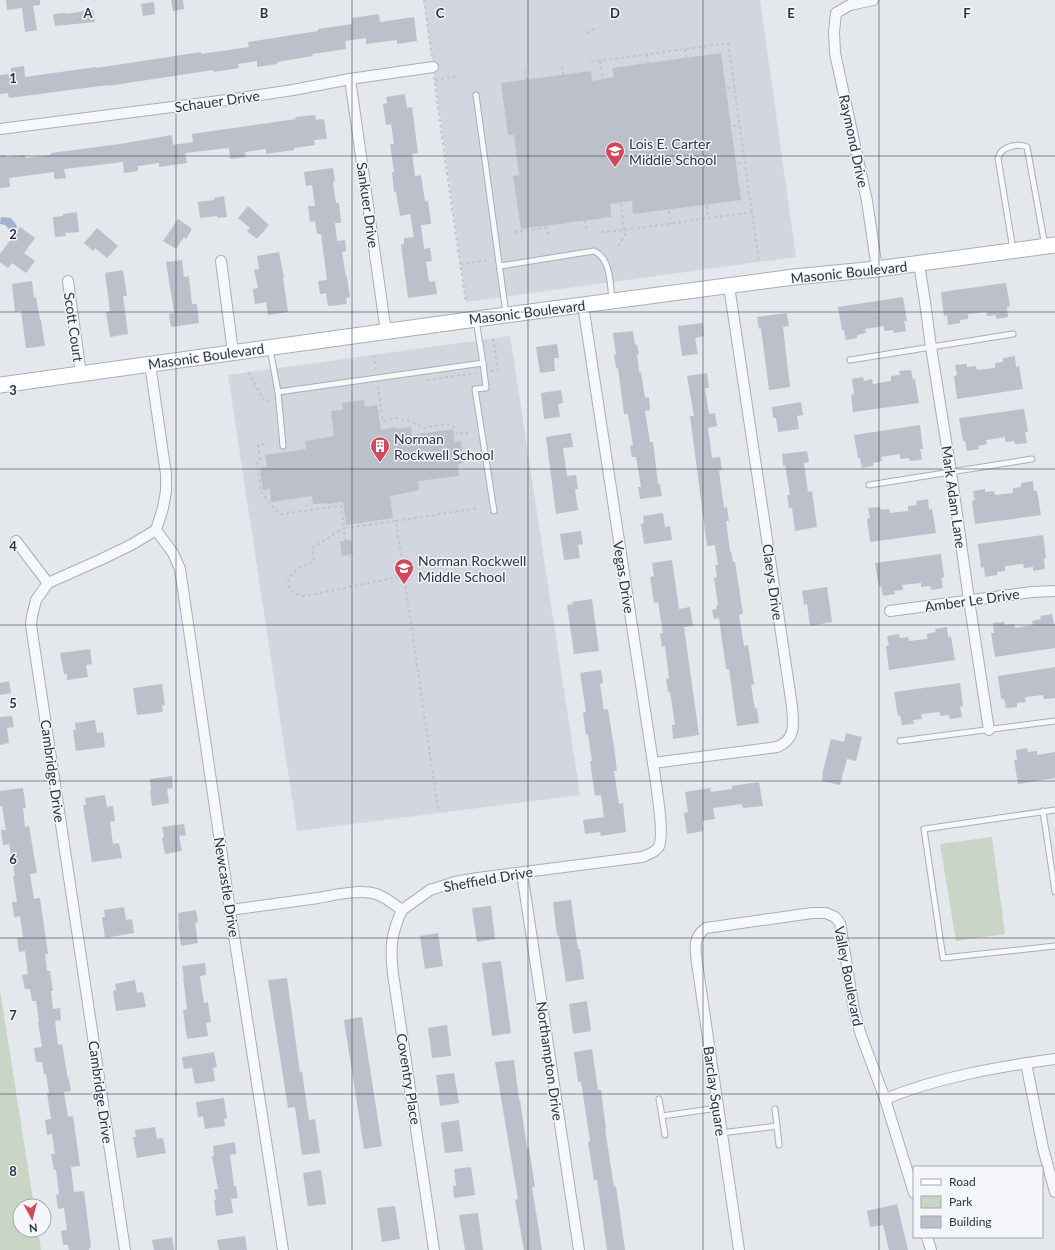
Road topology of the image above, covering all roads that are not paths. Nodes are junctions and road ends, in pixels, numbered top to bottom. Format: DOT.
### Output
graph roads {
  1 [pos="873,0"];
  2 [pos="433,67"];
  3 [pos="350,79"];
  4 [pos="476,95"];
  5 [pos="0,129"];
  6 [pos="1050,246"];
  7 [pos="1013,251"];
  8 [pos="220,261"];
  9 [pos="919,264"];
  10 [pos="500,266"];
  11 [pos="877,269"];
  12 [pos="68,280"];
  13 [pos="729,286"];
  14 [pos="612,301"];
  15 [pos="583,305"];
  16 [pos="506,315"];
  17 [pos="476,319"];
  18 [pos="386,332"];
  19 [pos="1014,334"];
  20 [pos="931,347"];
  21 [pos="270,348"];
  22 [pos="233,352"];
  23 [pos="850,360"];
  24 [pos="483,363"];
  25 [pos="150,364"];
  26 [pos="81,374"];
  27 [pos="0,385"];
  28 [pos="278,392"];
  29 [pos="283,446"];
  30 [pos="1032,459"];
  31 [pos="951,472"];
  32 [pos="869,485"];
  33 [pos="494,511"];
  34 [pos="156,530"];
  35 [pos="16,541"];
  36 [pos="48,583"];
  37 [pos="1055,591"];
  38 [pos="969,600"];
  39 [pos="890,611"];
  40 [pos="1055,721"];
  41 [pos="989,730"];
  42 [pos="900,741"];
  43 [pos="653,763"];
  44 [pos="1055,810"];
  45 [pos="1043,811"];
  46 [pos="658,848"];
  47 [pos="522,873"];
  48 [pos="1055,892"];
  49 [pos="230,910"];
  50 [pos="402,910"];
  51 [pos="699,933"];
  52 [pos="1055,946"];
  53 [pos="1055,1059"];
  54 [pos="1026,1063"];
  55 [pos="659,1099"];
  56 [pos="885,1099"];
  57 [pos="718,1108"];
  58 [pos="775,1109"];
  59 [pos="662,1116"];
  60 [pos="777,1126"];
  61 [pos="721,1133"];
  62 [pos="665,1135"];
  63 [pos="779,1145"];
  64 [pos="913,1190"];
  65 [pos="1055,1192"];
  66 [pos="927,1238"];
  67 [pos="125,1250"];
  68 [pos="283,1250"];
  69 [pos="434,1250"];
  70 [pos="578,1250"];
  71 [pos="739,1250"];
  72 [pos="931,1250"];
  1 -- 11 [label="street, Raymond Drive"];
  2 -- 3 [label="street, Schauer Drive"];
  3 -- 5 [label="street, Schauer Drive"];
  3 -- 18 [label="street, Sankuer Drive"];
  4 -- 10 [label="lane"];
  6 -- 7 [label="street, Masonic Boulevard"];
  6 -- 7 [label="lane"];
  7 -- 9 [label="street, Masonic Boulevard"];
  8 -- 22 [label="street"];
  9 -- 11 [label="street, Masonic Boulevard"];
  9 -- 20 [label="street, Mark Adam Lane"];
  10 -- 14 [label="lane"];
  10 -- 16 [label="lane"];
  11 -- 13 [label="street, Masonic Boulevard"];
  12 -- 26 [label="street, Scott Court"];
  13 -- 14 [label="street, Masonic Boulevard"];
  13 -- 43 [label="street, Claeys Drive"];
  14 -- 15 [label="street, Masonic Boulevard"];
  15 -- 16 [label="street, Masonic Boulevard"];
  15 -- 43 [label="street, Vegas Drive"];
  16 -- 17 [label="street, Masonic Boulevard"];
  17 -- 18 [label="street, Masonic Boulevard"];
  17 -- 24 [label="lane"];
  18 -- 21 [label="street, Masonic Boulevard"];
  19 -- 20 [label="lane"];
  20 -- 23 [label="lane"];
  20 -- 31 [label="street, Mark Adam Lane"];
  21 -- 22 [label="street, Masonic Boulevard"];
  21 -- 28 [label="lane"];
  22 -- 25 [label="street, Masonic Boulevard"];
  24 -- 28 [label="lane"];
  24 -- 33 [label="lane"];
  25 -- 26 [label="street, Masonic Boulevard"];
  25 -- 34 [label="street"];
  26 -- 27 [label="street, Masonic Boulevard"];
  28 -- 29 [label="lane"];
  30 -- 31 [label="lane"];
  31 -- 32 [label="lane"];
  31 -- 38 [label="street, Mark Adam Lane"];
  34 -- 36 [label="street"];
  34 -- 49 [label="street, Newcastle Drive"];
  35 -- 36 [label="street"];
  36 -- 67 [label="street, Cambridge Drive"];
  37 -- 38 [label="street, Amber Le Drive"];
  38 -- 39 [label="street, Amber Le Drive"];
  38 -- 41 [label="street, Mark Adam Lane"];
  40 -- 41 [label="lane"];
  41 -- 42 [label="lane"];
  43 -- 46 [label="street, Vegas Drive"];
  44 -- 45 [label="lane"];
  45 -- 48 [label="lane"];
  45 -- 52 [label="lane"];
  46 -- 47 [label="street, Sheffield Drive"];
  47 -- 50 [label="street, Sheffield Drive"];
  47 -- 70 [label="street, Northampton Drive"];
  49 -- 50 [label="street"];
  49 -- 68 [label="street, Newcastle Drive"];
  50 -- 69 [label="street, Coventry Place"];
  51 -- 56 [label="street, Valley Boulevard"];
  51 -- 57 [label="street, Barclay Square"];
  53 -- 54 [label="street"];
  54 -- 56 [label="street"];
  54 -- 65 [label="street"];
  55 -- 59 [label="lane"];
  56 -- 64 [label="street, Valley Boulevard"];
  57 -- 59 [label="lane"];
  57 -- 61 [label="street, Barclay Square"];
  58 -- 60 [label="lane"];
  59 -- 62 [label="lane"];
  60 -- 61 [label="lane"];
  60 -- 63 [label="lane"];
  61 -- 71 [label="street, Barclay Square"];
  66 -- 72 [label="street"];
}
